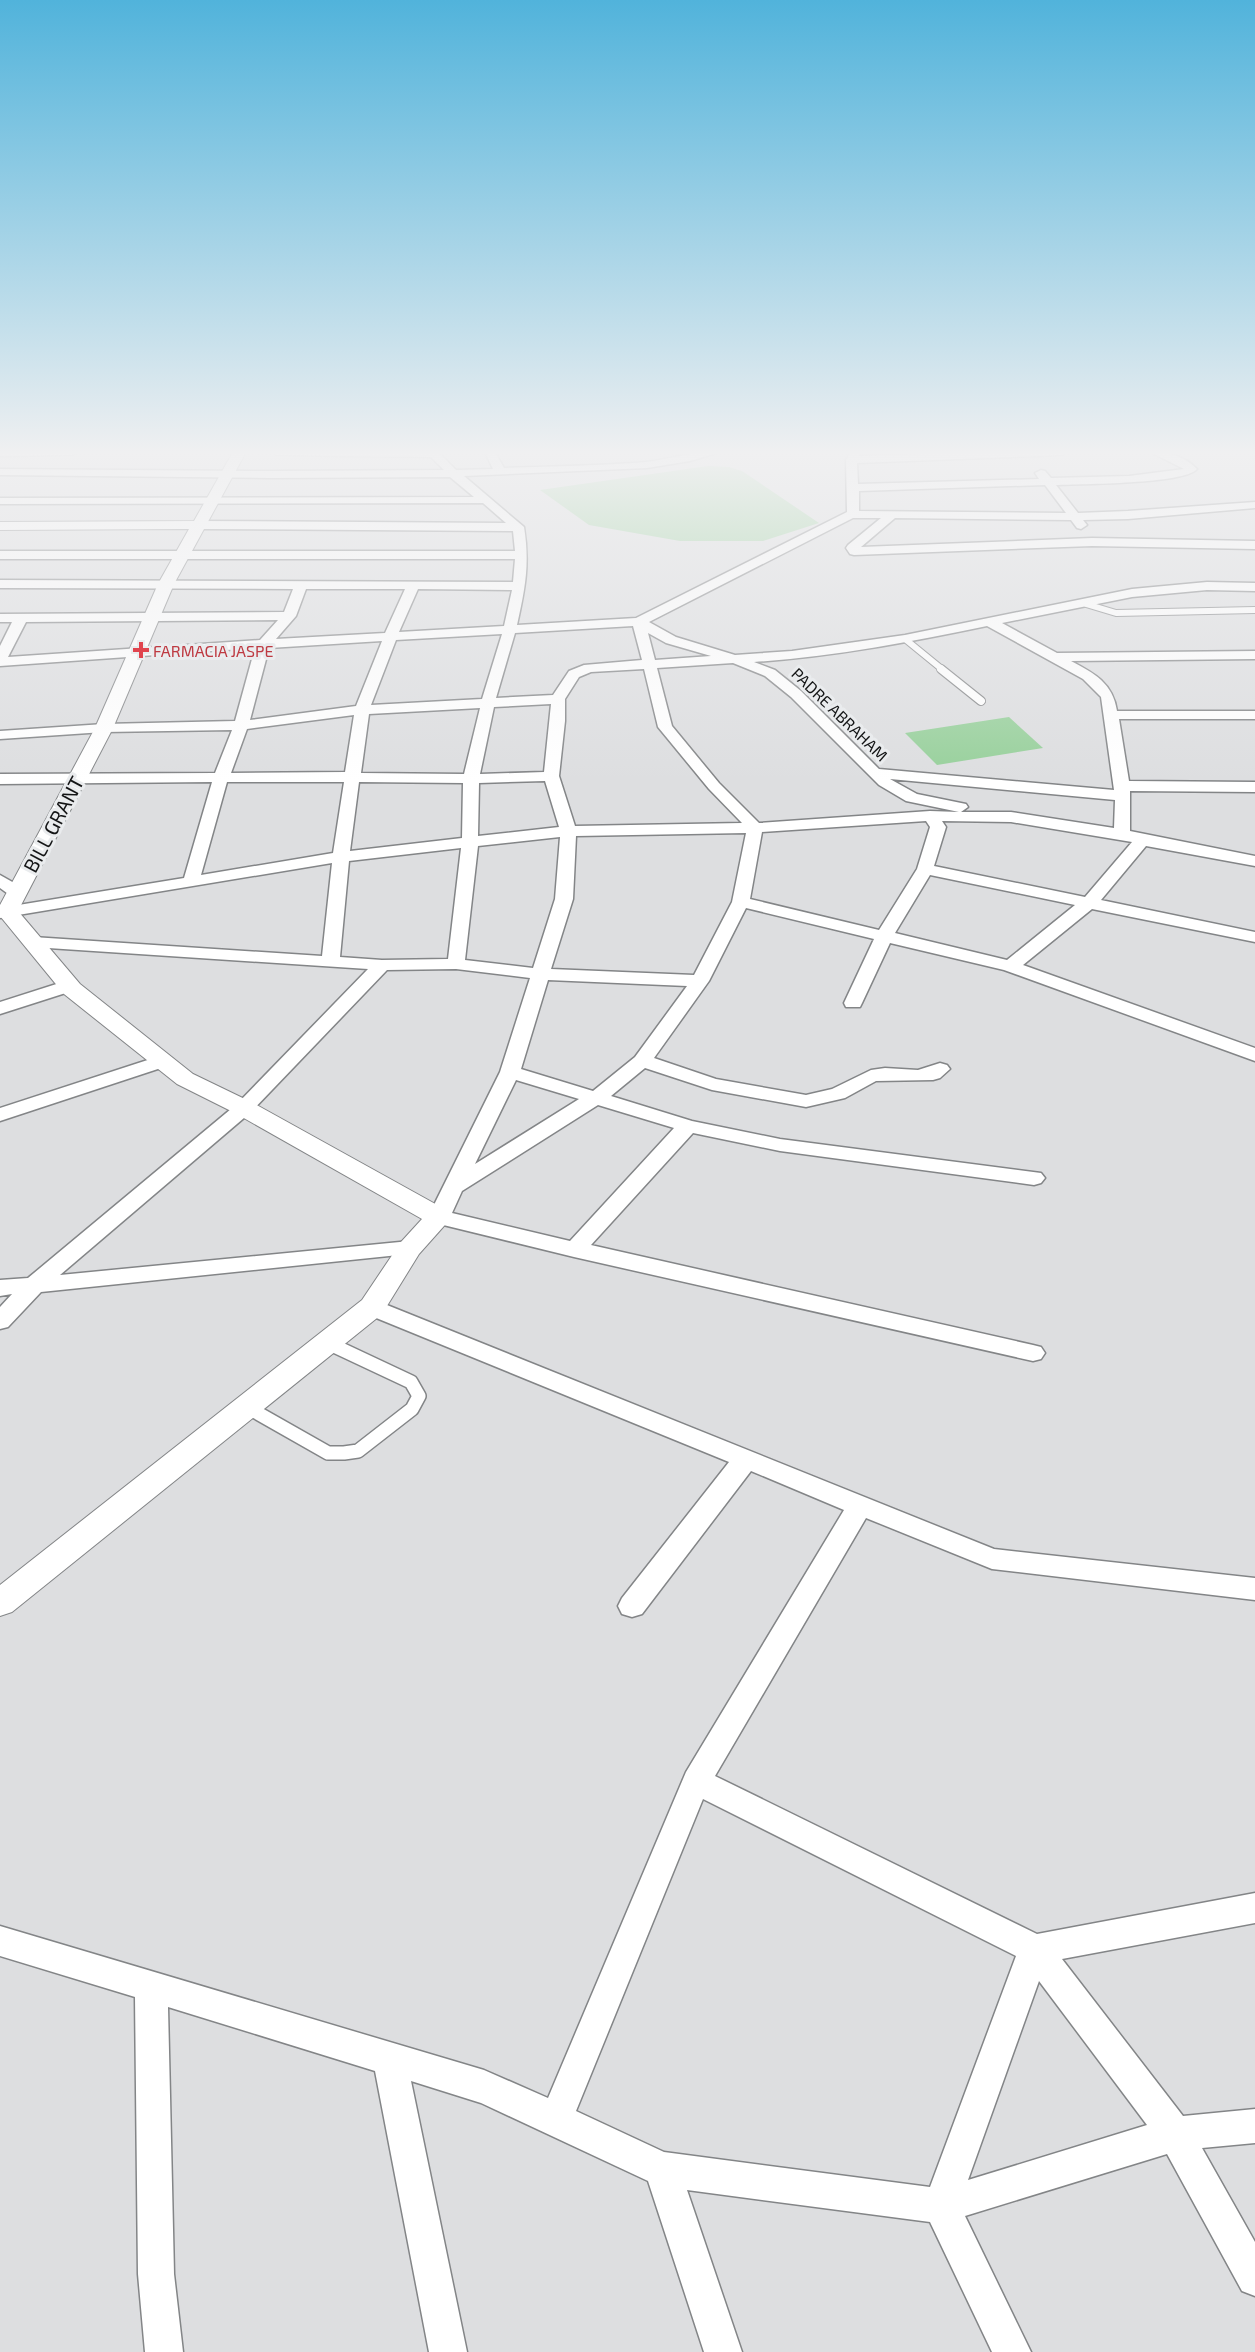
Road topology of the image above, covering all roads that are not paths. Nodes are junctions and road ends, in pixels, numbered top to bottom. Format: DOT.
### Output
graph roads {
  1 [pos="177,562"];
  2 [pos="521,562"];
  3 [pos="757,562"];
  4 [pos="0,584"];
  5 [pos="166,585"];
  6 [pos="300,585"];
  7 [pos="414,586"];
  8 [pos="519,586"];
  9 [pos="1255,587"];
  10 [pos="1086,604"];
  11 [pos="1255,610"];
  12 [pos="289,616"];
  13 [pos="153,617"];
  14 [pos="0,618"];
  15 [pos="21,618"];
  16 [pos="639,622"];
  17 [pos="991,623"];
  18 [pos="510,628"];
  19 [pos="390,637"];
  20 [pos="904,639"];
  21 [pos="263,645"];
  22 [pos="139,651"];
  23 [pos="1255,655"];
  24 [pos="1054,657"];
  25 [pos="735,659"];
  26 [pos="0,660"];
  27 [pos="648,665"];
  28 [pos="558,699"];
  29 [pos="981,701"];
  30 [pos="488,702"];
  31 [pos="362,710"];
  32 [pos="1111,715"];
  33 [pos="1255,715"];
  34 [pos="241,725"];
  35 [pos="104,728"];
  36 [pos="0,735"];
  37 [pos="874,773"];
  38 [pos="551,776"];
  39 [pos="351,777"];
  40 [pos="77,778"];
  41 [pos="221,778"];
  42 [pos="0,779"];
  43 [pos="471,779"];
  44 [pos="1255,786"];
  45 [pos="1122,791"];
  46 [pos="930,816"];
  47 [pos="1011,817"];
  48 [pos="755,828"];
  49 [pos="568,831"];
  50 [pos="1122,834"];
  51 [pos="1142,840"];
  52 [pos="470,842"];
  53 [pos="340,857"];
  54 [pos="1255,861"];
  55 [pos="925,869"];
  56 [pos="0,880"];
  57 [pos="191,881"];
  58 [pos="17,892"];
  59 [pos="741,902"];
  60 [pos="1090,902"];
  61 [pos="3,912"];
  62 [pos="885,935"];
  63 [pos="1255,937"];
  64 [pos="33,942"];
  65 [pos="331,960"];
  66 [pos="456,964"];
  67 [pos="382,965"];
  68 [pos="1010,966"];
  69 [pos="539,974"];
  70 [pos="700,981"];
  71 [pos="69,986"];
  72 [pos="853,1003"];
  73 [pos="0,1008"];
  74 [pos="1255,1055"];
  75 [pos="163,1061"];
  76 [pos="642,1061"];
  77 [pos="940,1069"];
  78 [pos="510,1072"];
  79 [pos="596,1097"];
  80 [pos="244,1108"];
  81 [pos="0,1115"];
  82 [pos="688,1126"];
  83 [pos="1034,1178"];
  84 [pos="454,1186"];
  85 [pos="439,1217"];
  86 [pos="410,1248"];
  87 [pos="574,1250"];
  88 [pos="35,1284"];
  89 [pos="0,1288"];
  90 [pos="372,1307"];
  91 [pos="0,1321"];
  92 [pos="328,1342"];
  93 [pos="1033,1353"];
  94 [pos="247,1407"];
  95 [pos="746,1459"];
  96 [pos="860,1506"];
  97 [pos="1252,1595"];
  98 [pos="0,1603"];
  99 [pos="632,1606"];
  100 [pos="696,1780"];
  101 [pos="1255,1908"];
  102 [pos="0,1941"];
  103 [pos="1035,1948"];
  104 [pos="151,1986"];
  105 [pos="389,2058"];
  106 [pos="556,2118"];
  107 [pos="1255,2126"];
  108 [pos="1174,2134"];
  109 [pos="662,2169"];
  110 [pos="941,2206"];
  111 [pos="1255,2278"];
  112 [pos="164,2352"];
  113 [pos="448,2352"];
  114 [pos="723,2352"];
  115 [pos="1012,2352"];
  1 -- 5 [label="street, BILL GRANT"];
  2 -- 8 [label="street"];
  3 -- 16 [label="street"];
  4 -- 5 [label="street"];
  5 -- 6 [label="street"];
  5 -- 13 [label="street, BILL GRANT"];
  6 -- 7 [label="street"];
  6 -- 12 [label="street"];
  7 -- 8 [label="street"];
  7 -- 19 [label="street"];
  8 -- 18 [label="street"];
  9 -- 10 [label="street"];
  10 -- 11 [label="lane"];
  10 -- 17 [label="street"];
  12 -- 13 [label="street"];
  12 -- 21 [label="street"];
  13 -- 15 [label="street"];
  13 -- 22 [label="street, BILL GRANT"];
  14 -- 15 [label="street"];
  15 -- 26 [label="street"];
  16 -- 18 [label="street"];
  16 -- 25 [label="street, PADRE ABRAHAM"];
  16 -- 27 [label="street"];
  17 -- 20 [label="street"];
  17 -- 24 [label="street"];
  18 -- 19 [label="street"];
  18 -- 30 [label="street"];
  19 -- 21 [label="street"];
  19 -- 31 [label="street"];
  20 -- 25 [label="street"];
  20 -- 29 [label="lane"];
  21 -- 22 [label="street"];
  21 -- 34 [label="street"];
  22 -- 26 [label="street"];
  22 -- 35 [label="street, BILL GRANT"];
  23 -- 24 [label="street"];
  24 -- 32 [label="street"];
  25 -- 27 [label="street"];
  25 -- 37 [label="street, PADRE ABRAHAM"];
  27 -- 28 [label="street"];
  27 -- 48 [label="street"];
  28 -- 30 [label="street"];
  28 -- 38 [label="street"];
  30 -- 31 [label="street"];
  30 -- 43 [label="street"];
  31 -- 34 [label="street"];
  31 -- 39 [label="street"];
  32 -- 33 [label="street"];
  32 -- 45 [label="street"];
  34 -- 35 [label="street"];
  34 -- 41 [label="street"];
  35 -- 36 [label="street"];
  35 -- 40 [label="street, BILL GRANT"];
  37 -- 45 [label="street"];
  37 -- 47 [label="street, PADRE ABRAHAM"];
  38 -- 43 [label="street"];
  38 -- 49 [label="street"];
  39 -- 41 [label="street"];
  39 -- 43 [label="street"];
  39 -- 53 [label="street"];
  40 -- 41 [label="street"];
  40 -- 42 [label="street"];
  40 -- 58 [label="street, BILL GRANT"];
  41 -- 57 [label="street"];
  43 -- 52 [label="street"];
  44 -- 45 [label="street"];
  45 -- 50 [label="street"];
  46 -- 47 [label="street"];
  46 -- 48 [label="street"];
  46 -- 55 [label="street"];
  47 -- 50 [label="street"];
  48 -- 49 [label="street"];
  48 -- 59 [label="street"];
  49 -- 52 [label="street"];
  49 -- 69 [label="street"];
  50 -- 51 [label="street"];
  51 -- 54 [label="street"];
  51 -- 60 [label="street"];
  52 -- 53 [label="street"];
  52 -- 66 [label="street"];
  53 -- 57 [label="street"];
  53 -- 65 [label="street"];
  55 -- 60 [label="street"];
  55 -- 62 [label="street"];
  56 -- 58 [label="street"];
  57 -- 61 [label="street"];
  58 -- 61 [label="street, BILL GRANT"];
  59 -- 62 [label="street"];
  59 -- 70 [label="street"];
  60 -- 63 [label="street"];
  60 -- 68 [label="street"];
  61 -- 64 [label="street"];
  62 -- 68 [label="street"];
  62 -- 72 [label="street"];
  64 -- 65 [label="street"];
  64 -- 71 [label="street"];
  65 -- 67 [label="street"];
  66 -- 67 [label="street"];
  66 -- 69 [label="street"];
  67 -- 80 [label="street"];
  68 -- 74 [label="street"];
  69 -- 70 [label="street"];
  69 -- 78 [label="street"];
  70 -- 76 [label="street"];
  71 -- 73 [label="street"];
  71 -- 75 [label="street"];
  75 -- 80 [label="street"];
  75 -- 81 [label="street"];
  76 -- 77 [label="street"];
  76 -- 79 [label="street"];
  78 -- 79 [label="street"];
  78 -- 84 [label="street"];
  79 -- 82 [label="street"];
  79 -- 84 [label="street"];
  80 -- 85 [label="street"];
  80 -- 88 [label="street"];
  82 -- 83 [label="street"];
  82 -- 87 [label="street"];
  84 -- 85 [label="street"];
  85 -- 86 [label="street"];
  85 -- 87 [label="street"];
  86 -- 88 [label="street"];
  86 -- 90 [label="street"];
  87 -- 93 [label="street"];
  88 -- 89 [label="street"];
  88 -- 91 [label="street"];
  90 -- 92 [label="street"];
  90 -- 95 [label="street"];
  92 -- 94 [label="street"];
  92 -- 94 [label="lane"];
  94 -- 98 [label="street"];
  95 -- 96 [label="street"];
  95 -- 99 [label="street"];
  96 -- 97 [label="street"];
  96 -- 100 [label="street"];
  100 -- 103 [label="street"];
  100 -- 106 [label="street"];
  101 -- 103 [label="street"];
  102 -- 104 [label="street"];
  103 -- 108 [label="street"];
  103 -- 110 [label="street"];
  104 -- 105 [label="street"];
  104 -- 112 [label="street"];
  105 -- 106 [label="street"];
  105 -- 113 [label="street"];
  106 -- 109 [label="street"];
  107 -- 108 [label="street"];
  108 -- 110 [label="street"];
  108 -- 111 [label="street"];
  109 -- 110 [label="street"];
  109 -- 114 [label="street"];
  110 -- 115 [label="street"];
}
